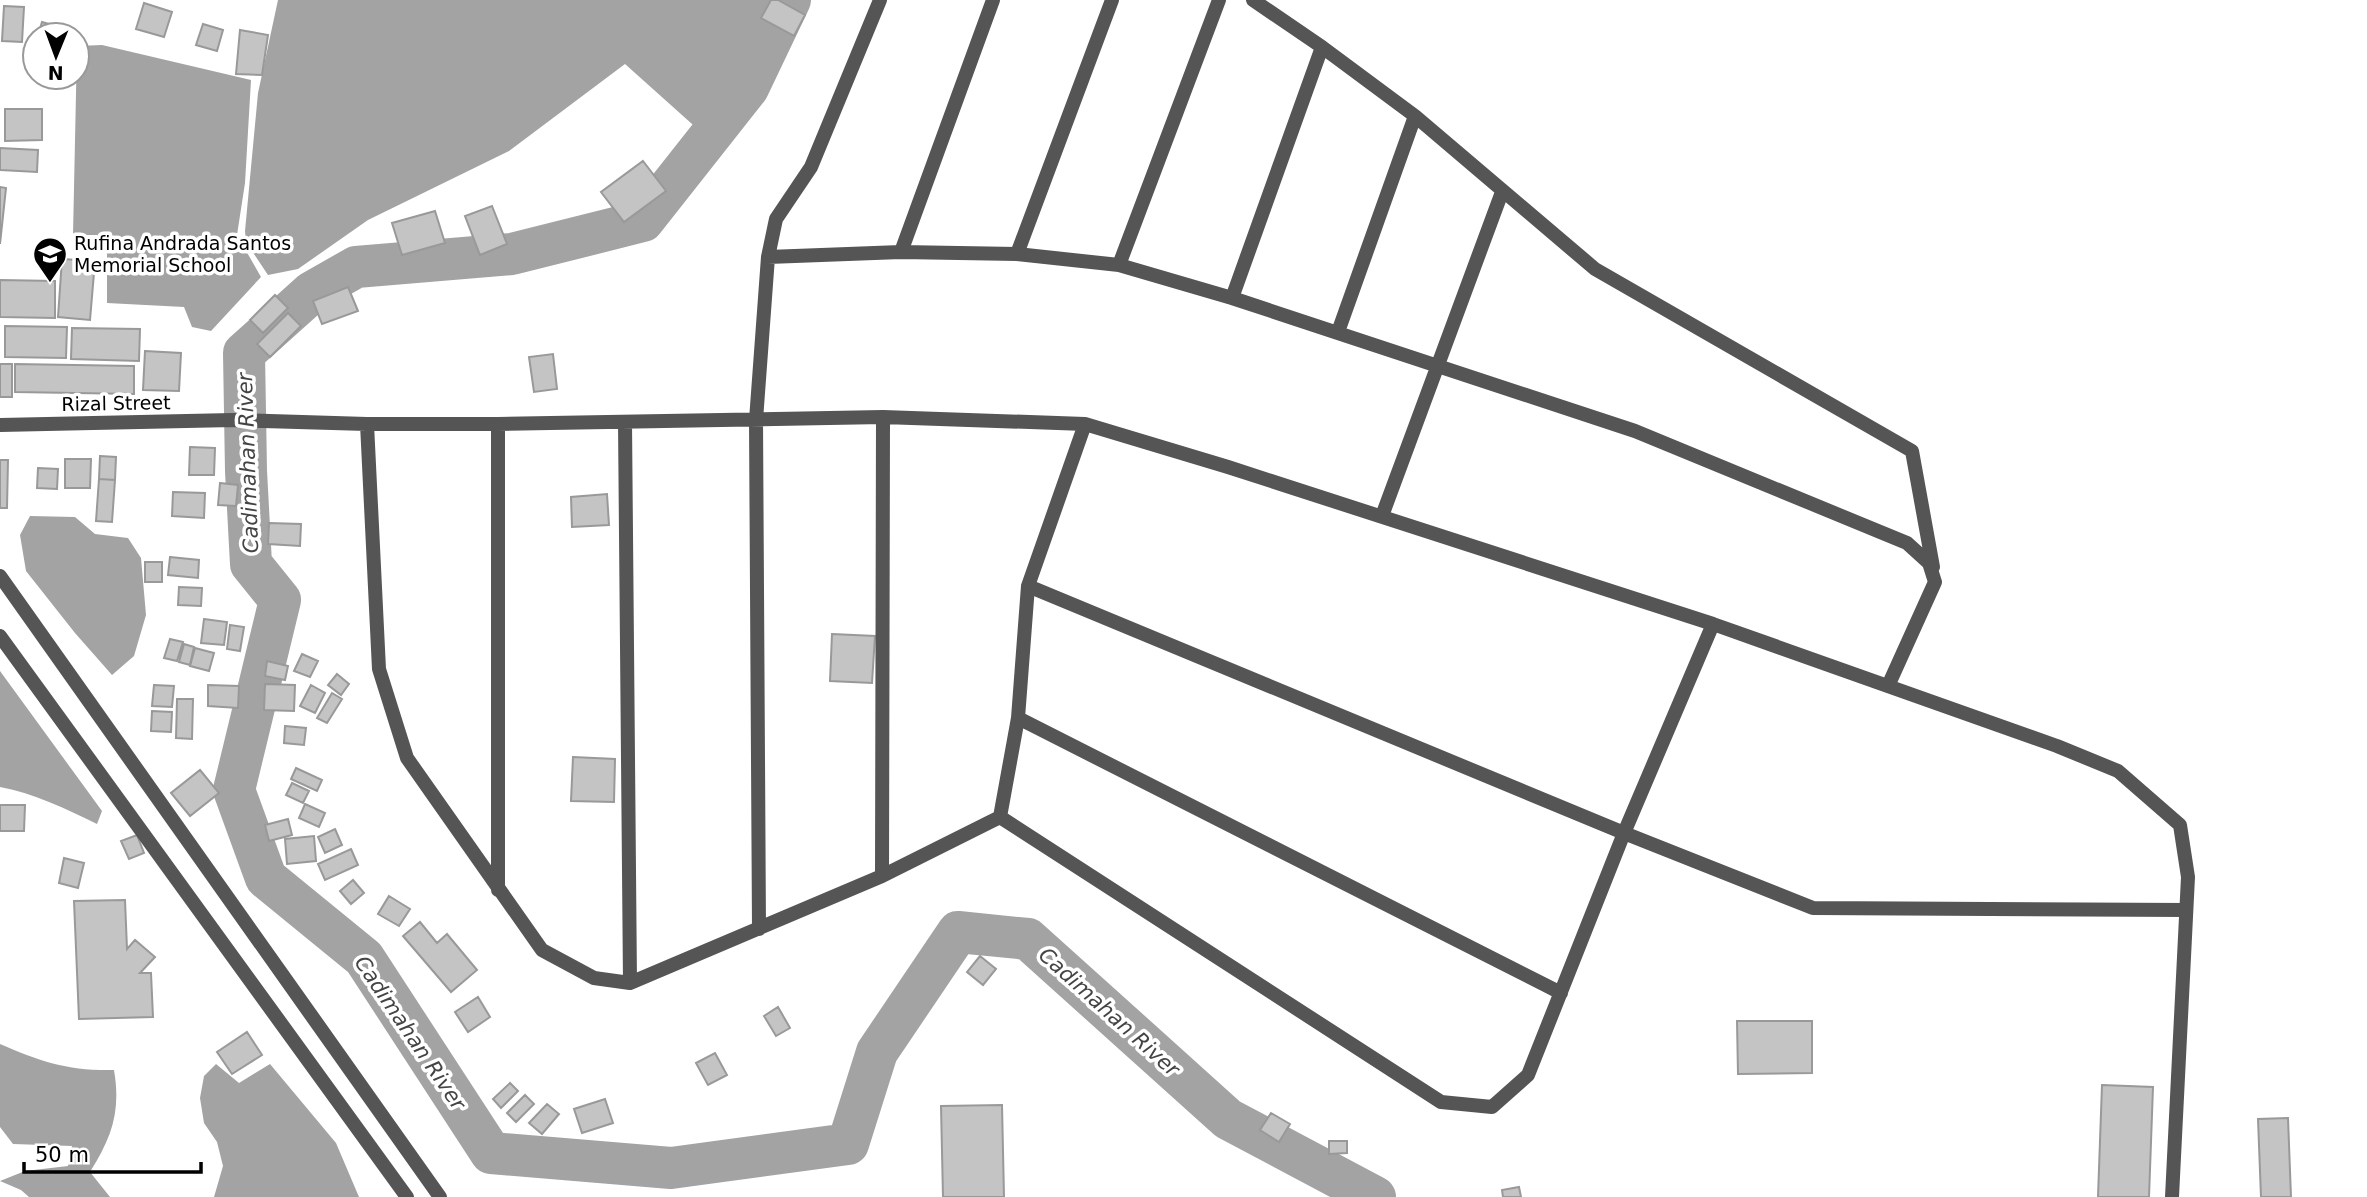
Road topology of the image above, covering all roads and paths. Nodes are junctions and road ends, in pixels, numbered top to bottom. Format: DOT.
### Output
graph roads {
  1 [pos="880,0"];
  2 [pos="993,0"];
  3 [pos="1112,0"];
  4 [pos="1219,0"];
  5 [pos="1253,0"];
  6 [pos="1322,47"];
  7 [pos="1415,116"];
  8 [pos="1502,192"];
  9 [pos="901,252"];
  10 [pos="1017,254"];
  11 [pos="768,257"];
  12 [pos="1119,265"];
  13 [pos="1232,298"];
  14 [pos="1338,332"];
  15 [pos="1438,367"];
  16 [pos="883,417"];
  17 [pos="756,420"];
  18 [pos="625,422"];
  19 [pos="366,424"];
  20 [pos="498,424"];
  21 [pos="1085,424"];
  22 [pos="0,425"];
  23 [pos="1382,516"];
  24 [pos="0,576"];
  25 [pos="1935,582"];
  26 [pos="1028,586"];
  27 [pos="1713,624"];
  28 [pos="0,636"];
  29 [pos="1888,686"];
  30 [pos="1018,718"];
  31 [pos="1000,817"];
  32 [pos="1624,833"];
  33 [pos="882,876"];
  34 [pos="498,890"];
  35 [pos="2186,910"];
  36 [pos="759,929"];
  37 [pos="630,984"];
  38 [pos="1561,993"];
  39 [pos="407,1197"];
  40 [pos="440,1197"];
  41 [pos="2172,1197"];
  1 -- 11 [label="street"];
  2 -- 9 [label="street"];
  3 -- 10 [label="street"];
  4 -- 12 [label="street"];
  5 -- 6 [label="street"];
  6 -- 7 [label="street"];
  6 -- 13 [label="street"];
  7 -- 8 [label="street"];
  7 -- 14 [label="street"];
  8 -- 15 [label="street"];
  8 -- 25 [label="street"];
  9 -- 10 [label="street"];
  9 -- 11 [label="street"];
  10 -- 12 [label="street"];
  11 -- 17 [label="street"];
  12 -- 13 [label="street"];
  13 -- 14 [label="street"];
  14 -- 15 [label="street"];
  15 -- 23 [label="street"];
  15 -- 25 [label="street"];
  16 -- 17 [label="street, Rizal Street"];
  16 -- 21 [label="street, Rizal Street"];
  16 -- 33 [label="street"];
  17 -- 18 [label="street, Rizal Street"];
  17 -- 36 [label="street"];
  18 -- 20 [label="street, Rizal Street"];
  18 -- 37 [label="street"];
  19 -- 20 [label="street, Rizal Street"];
  19 -- 22 [label="street, Rizal Street"];
  19 -- 34 [label="street"];
  20 -- 34 [label="street"];
  21 -- 23 [label="street, Rizal Street"];
  21 -- 26 [label="street"];
  23 -- 27 [label="street, Rizal Street"];
  24 -- 40 [label="street"];
  25 -- 29 [label="street"];
  26 -- 30 [label="street"];
  26 -- 32 [label="street"];
  27 -- 29 [label="street, Rizal Street"];
  27 -- 32 [label="street"];
  28 -- 39 [label="street"];
  29 -- 35 [label="street, Rizal Street"];
  30 -- 31 [label="street"];
  30 -- 38 [label="street"];
  31 -- 33 [label="street"];
  31 -- 38 [label="street"];
  32 -- 35 [label="street"];
  32 -- 38 [label="street"];
  33 -- 36 [label="street"];
  34 -- 37 [label="street"];
  35 -- 41 [label="street, Rizal Street"];
  36 -- 37 [label="street"];
}
